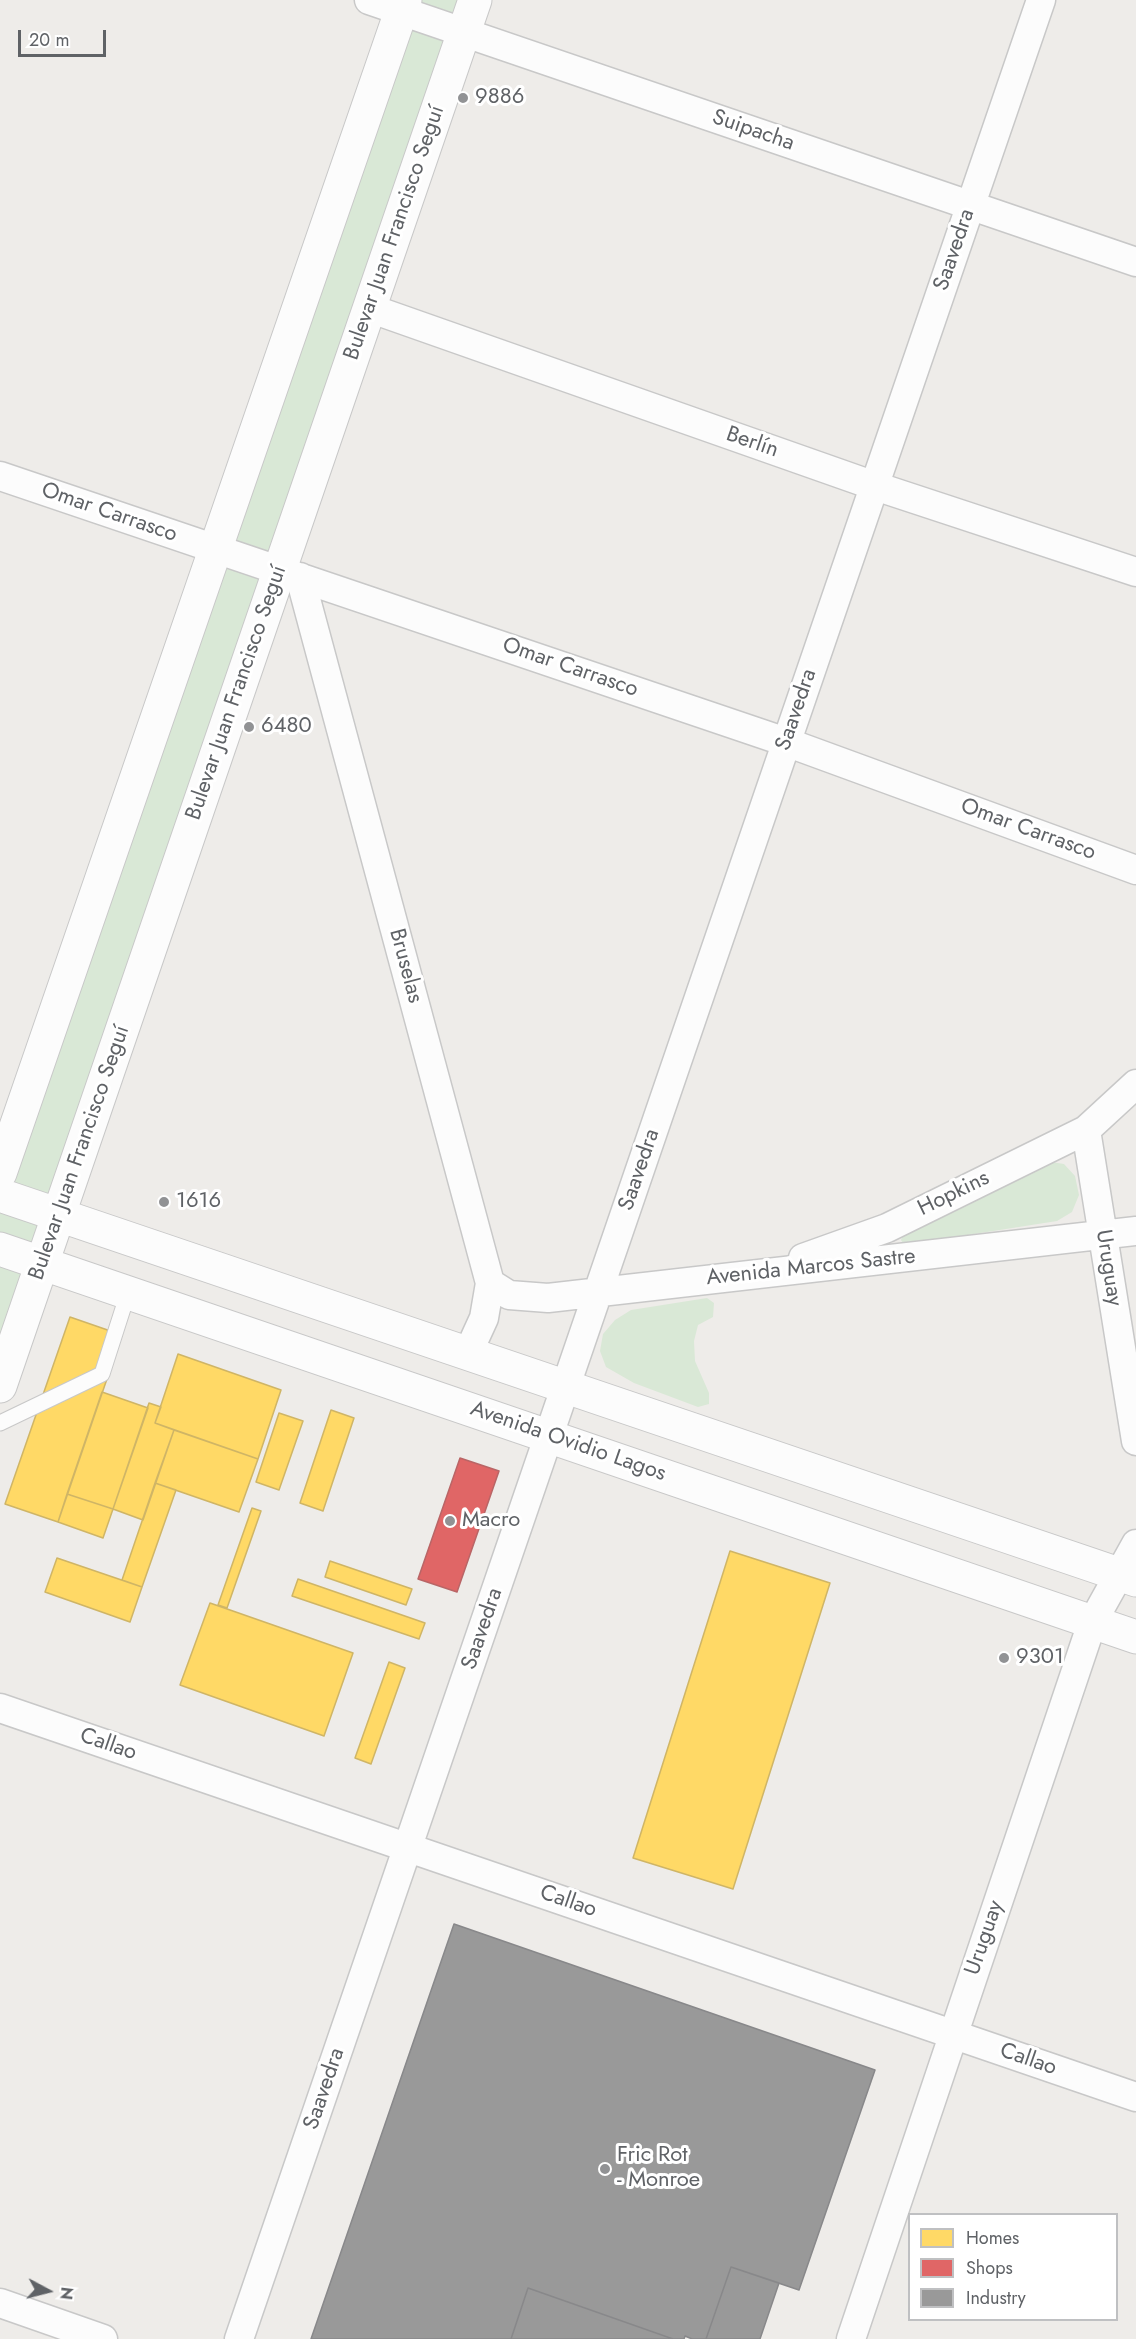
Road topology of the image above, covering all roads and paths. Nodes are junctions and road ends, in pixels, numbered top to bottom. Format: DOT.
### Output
graph roads {
  1 [pos="369,0"];
  2 [pos="475,0"];
  3 [pos="1041,0"];
  4 [pos="403,5"];
  5 [pos="464,32"];
  6 [pos="970,205"];
  7 [pos="1136,262"];
  8 [pos="369,308"];
  9 [pos="0,476"];
  10 [pos="874,486"];
  11 [pos="215,549"];
  12 [pos="1136,573"];
  13 [pos="290,574"];
  14 [pos="786,742"];
  15 [pos="1136,870"];
  16 [pos="1136,1084"];
  17 [pos="1086,1130"];
  18 [pos="0,1173"];
  19 [pos="0,1195"];
  20 [pos="59,1215"];
  21 [pos="1136,1232"];
  22 [pos="1103,1236"];
  23 [pos="0,1250"];
  24 [pos="42,1264"];
  25 [pos="755,1275"];
  26 [pos="490,1283"];
  27 [pos="599,1292"];
  28 [pos="128,1293"];
  29 [pos="468,1353"];
  30 [pos="0,1386"];
  31 [pos="566,1386"];
  32 [pos="0,1423"];
  33 [pos="549,1436"];
  34 [pos="1136,1441"];
  35 [pos="1136,1544"];
  36 [pos="1127,1578"];
  37 [pos="1092,1623"];
  38 [pos="1136,1637"];
  39 [pos="0,1708"];
  40 [pos="408,1847"];
  41 [pos="952,2034"];
  42 [pos="1136,2097"];
  43 [pos="0,2303"];
  44 [pos="103,2339"];
  45 [pos="239,2339"];
  46 [pos="851,2339"];
  1 -- 4 [label="street, Suipacha"];
  2 -- 5 [label="main road, Bulevar Juan Francisco Seguí"];
  3 -- 6 [label="street, Saavedra"];
  4 -- 5 [label="street, Suipacha"];
  4 -- 11 [label="main road"];
  5 -- 6 [label="street, Suipacha"];
  5 -- 8 [label="main road, Bulevar Juan Francisco Seguí"];
  6 -- 7 [label="street, Suipacha"];
  6 -- 10 [label="street, Saavedra"];
  8 -- 10 [label="street, Berlín"];
  8 -- 13 [label="main road, Bulevar Juan Francisco Seguí"];
  9 -- 11 [label="street, Omar Carrasco"];
  10 -- 12 [label="street, Berlín"];
  10 -- 14 [label="street, Saavedra"];
  11 -- 13 [label="street, Omar Carrasco"];
  11 -- 18 [label="main road"];
  13 -- 14 [label="street, Omar Carrasco"];
  13 -- 20 [label="main road, Bulevar Juan Francisco Seguí"];
  13 -- 26 [label="street, Bruselas"];
  14 -- 15 [label="street, Omar Carrasco"];
  14 -- 27 [label="street, Saavedra"];
  16 -- 17 [label="street, Hopkins"];
  17 -- 22 [label="street, Uruguay"];
  17 -- 25 [label="street, Hopkins"];
  19 -- 20 [label="main road"];
  20 -- 24 [label="main road, Bulevar Juan Francisco Seguí"];
  20 -- 29 [label="main road"];
  21 -- 22 [label="street, Avenida Marcos Sastre"];
  22 -- 25 [label="street, Avenida Marcos Sastre"];
  22 -- 34 [label="street, Uruguay"];
  23 -- 24 [label="main road, Avenida Ovidio Lagos"];
  24 -- 28 [label="main road, Avenida Ovidio Lagos"];
  24 -- 30 [label="main road, Bulevar Juan Francisco Seguí"];
  25 -- 27 [label="street, Avenida Marcos Sastre"];
  26 -- 27 [label="street, Avenida Marcos Sastre"];
  26 -- 29 [label="street, Bruselas"];
  27 -- 31 [label="street, Saavedra"];
  28 -- 32 [label="lane"];
  28 -- 33 [label="main road, Avenida Ovidio Lagos"];
  29 -- 31 [label="main road"];
  31 -- 33 [label="street, Saavedra"];
  31 -- 36 [label="main road"];
  33 -- 37 [label="main road, Avenida Ovidio Lagos"];
  33 -- 40 [label="street, Saavedra"];
  35 -- 36 [label="street, Uruguay"];
  36 -- 37 [label="street, Uruguay"];
  37 -- 38 [label="main road, Avenida Ovidio Lagos"];
  37 -- 41 [label="street, Uruguay"];
  39 -- 40 [label="street, Callao"];
  40 -- 41 [label="street, Callao"];
  40 -- 45 [label="street, Saavedra"];
  41 -- 42 [label="street, Callao"];
  41 -- 46 [label="street, Uruguay"];
  43 -- 44 [label="street"];
}
